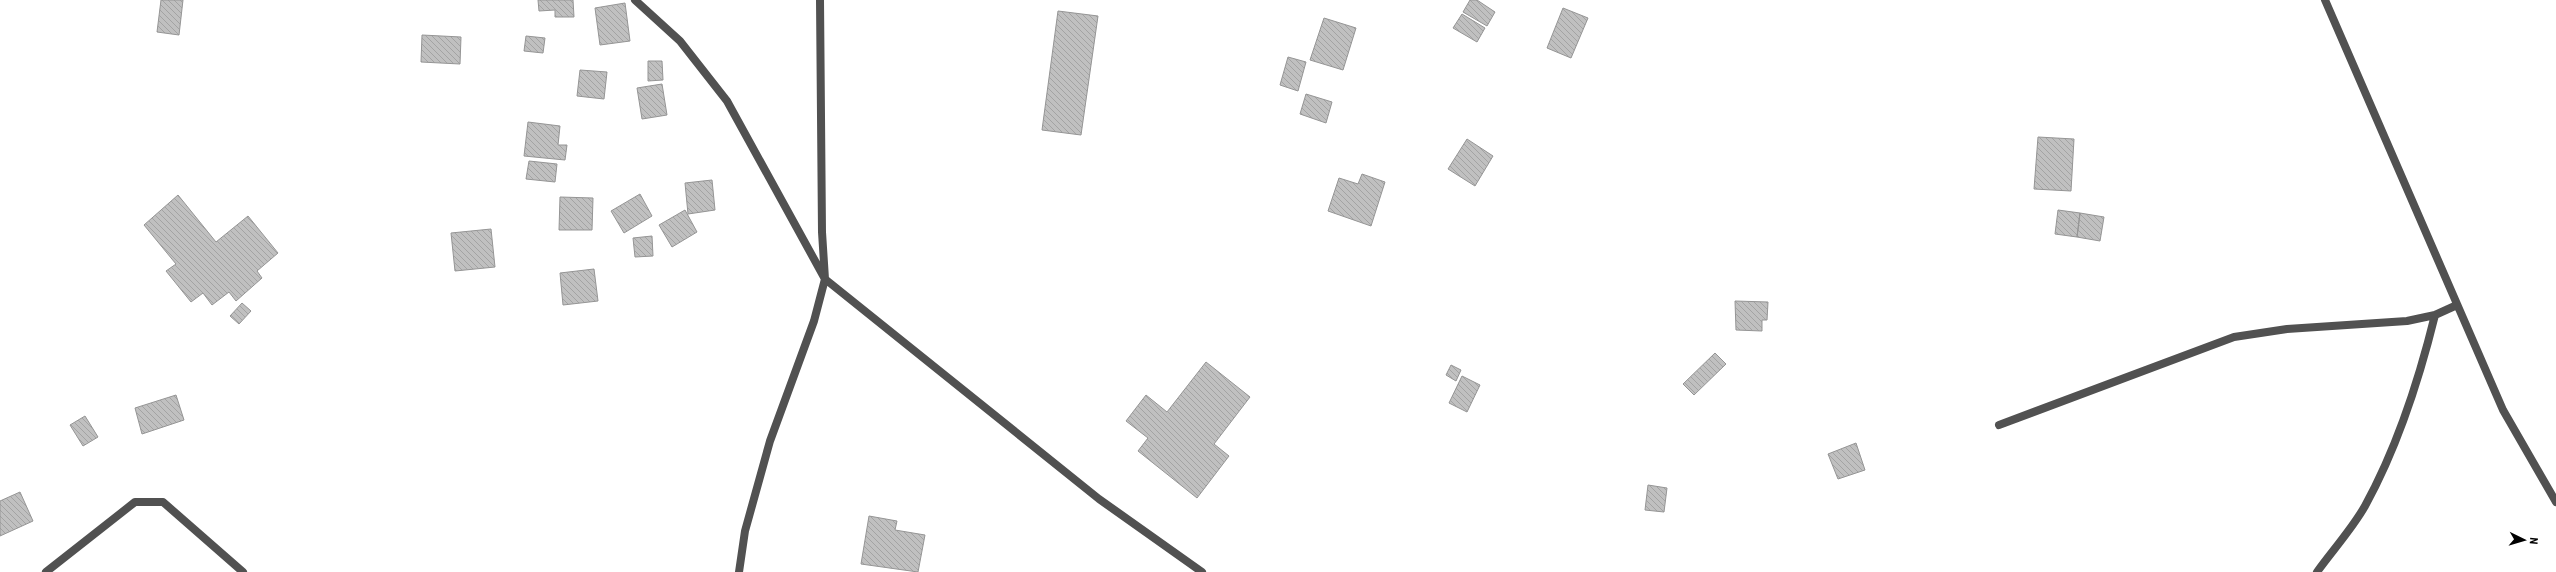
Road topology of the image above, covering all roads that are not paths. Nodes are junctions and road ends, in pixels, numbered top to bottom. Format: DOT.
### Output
graph roads {
  1 [pos="635,0"];
  2 [pos="820,0"];
  3 [pos="2325,0"];
  4 [pos="825,278"];
  5 [pos="2457,304"];
  6 [pos="2435,315"];
  7 [pos="1999,425"];
  8 [pos="2556,502"];
  9 [pos="46,572"];
  10 [pos="243,572"];
  11 [pos="739,572"];
  12 [pos="1202,572"];
  13 [pos="2317,572"];
  1 -- 4 [label="street"];
  2 -- 4 [label="street"];
  3 -- 5 [label="street"];
  4 -- 11 [label="street"];
  4 -- 12 [label="street"];
  5 -- 6 [label="street"];
  5 -- 8 [label="street"];
  6 -- 7 [label="street"];
  6 -- 13 [label="street"];
  9 -- 10 [label="street"];
}
